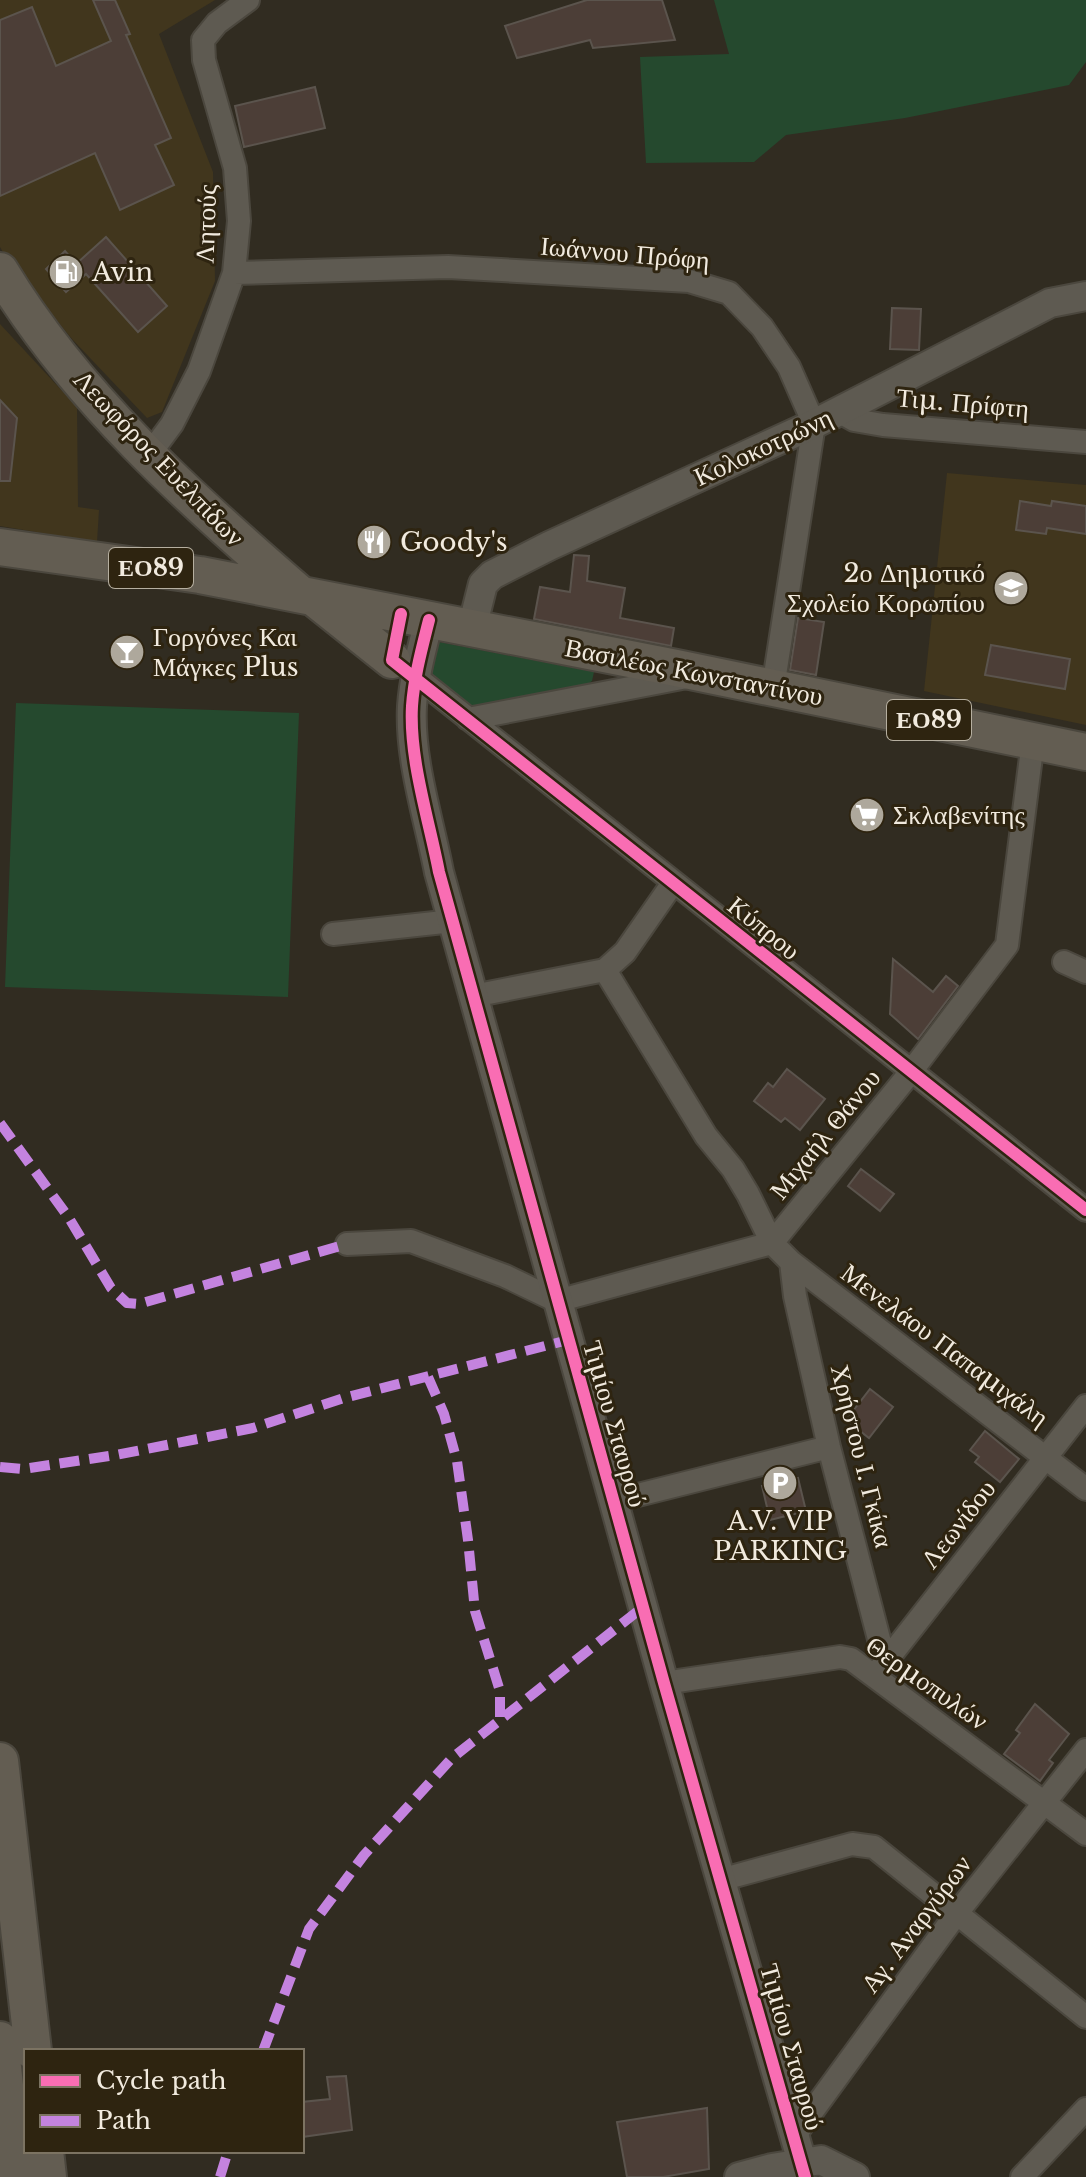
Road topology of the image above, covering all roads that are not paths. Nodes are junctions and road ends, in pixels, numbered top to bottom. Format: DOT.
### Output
graph roads {
  1 [pos="248,0"];
  2 [pos="0,271"];
  3 [pos="234,273"];
  4 [pos="1086,296"];
  5 [pos="12,302"];
  6 [pos="826,418"];
  7 [pos="1086,442"];
  8 [pos="149,455"];
  9 [pos="0,547"];
  10 [pos="308,596"];
  11 [pos="415,617"];
  12 [pos="472,628"];
  13 [pos="404,668"];
  14 [pos="704,674"];
  15 [pos="773,688"];
  16 [pos="468,719"];
  17 [pos="1033,741"];
  18 [pos="1086,752"];
  19 [pos="673,883"];
  20 [pos="453,921"];
  21 [pos="333,934"];
  22 [pos="1064,962"];
  23 [pos="605,970"];
  24 [pos="1086,972"];
  25 [pos="473,996"];
  26 [pos="910,1073"];
  27 [pos="1086,1210"];
  28 [pos="772,1243"];
  29 [pos="347,1244"];
  30 [pos="791,1262"];
  31 [pos="557,1301"];
  32 [pos="1086,1406"];
  33 [pos="829,1447"];
  34 [pos="1046,1457"];
  35 [pos="1086,1489"];
  36 [pos="614,1501"];
  37 [pos="880,1670"];
  38 [pos="664,1683"];
  39 [pos="1086,1750"];
  40 [pos="0,1761"];
  41 [pos="1044,1802"];
  42 [pos="1086,1834"];
  43 [pos="720,1880"];
  44 [pos="957,1913"];
  45 [pos="1086,2017"];
  46 [pos="0,2040"];
  47 [pos="33,2049"];
  48 [pos="1086,2109"];
  49 [pos="45,2153"];
  50 [pos="800,2158"];
  51 [pos="15,2177"];
  52 [pos="48,2177"];
  53 [pos="739,2177"];
  54 [pos="855,2177"];
  55 [pos="1022,2177"];
  1 -- 3 [label="street, Λητούς"];
  2 -- 5 [label="main road, Λεωφόρος Ευελπίδων"];
  3 -- 6 [label="street, Ιωάννου Πρόφη"];
  3 -- 8 [label="street, Λητούς"];
  4 -- 6 [label="street, Κολοκοτρώνη"];
  5 -- 8 [label="main road, Λεωφόρος Ευελπίδων"];
  6 -- 7 [label="street, Τιμ. Πρίφτη"];
  6 -- 12 [label="street, Κολοκοτρώνη"];
  6 -- 15 [label="street"];
  8 -- 10 [label="main road, Λεωφόρος Ευελπίδων"];
  9 -- 10 [label="main road, ΕΟ89"];
  10 -- 11 [label="main road, Βασιλέως Κωνσταντίνου / ΕΟ89"];
  10 -- 13 [label="main road, Λεωφόρος Ευελπίδων"];
  11 -- 12 [label="main road, Βασιλέως Κωνσταντίνου / ΕΟ89"];
  11 -- 13 [label="street, Τιμίου Σταυρού"];
  12 -- 14 [label="main road, Βασιλέως Κωνσταντίνου / ΕΟ89"];
  13 -- 16 [label="street, Κύπρου"];
  13 -- 20 [label="street, Τιμίου Σταυρού"];
  14 -- 15 [label="main road, Βασιλέως Κωνσταντίνου / ΕΟ89"];
  14 -- 16 [label="street"];
  15 -- 17 [label="main road, Βασιλέως Κωνσταντίνου / ΕΟ89"];
  16 -- 19 [label="street, Κύπρου"];
  17 -- 18 [label="main road, Βασιλέως Κωνσταντίνου / ΕΟ89"];
  17 -- 26 [label="street, Μιχαήλ Θάνου"];
  19 -- 23 [label="street"];
  19 -- 26 [label="street, Κύπρου"];
  20 -- 21 [label="street"];
  20 -- 25 [label="street, Τιμίου Σταυρού"];
  22 -- 24 [label="street"];
  23 -- 25 [label="street"];
  23 -- 28 [label="street, Μενελάου Παπαμιχάλη"];
  25 -- 31 [label="street, Τιμίου Σταυρού"];
  26 -- 27 [label="street, Κύπρου"];
  26 -- 28 [label="street, Μιχαήλ Θάνου"];
  28 -- 30 [label="street, Μενελάου Παπαμιχάλη"];
  28 -- 31 [label="street"];
  29 -- 31 [label="street"];
  30 -- 33 [label="street, Χρήστου Ι. Γκίκα"];
  30 -- 34 [label="street, Μενελάου Παπαμιχάλη"];
  31 -- 36 [label="street, Τιμίου Σταυρού"];
  32 -- 34 [label="street, Λεωνίδου"];
  33 -- 36 [label="street"];
  33 -- 37 [label="street, Χρήστου Ι. Γκίκα"];
  34 -- 35 [label="street, Μενελάου Παπαμιχάλη"];
  34 -- 37 [label="street, Λεωνίδου"];
  36 -- 38 [label="street, Τιμίου Σταυρού"];
  37 -- 38 [label="street, Θερμοπυλών"];
  37 -- 41 [label="street, Θερμοπυλών"];
  38 -- 43 [label="street, Τιμίου Σταυρού"];
  39 -- 41 [label="street, Αγ. Αναργύρων"];
  40 -- 47 [label="main road"];
  41 -- 42 [label="street, Θερμοπυλών"];
  41 -- 44 [label="street, Αγ. Αναργύρων"];
  43 -- 44 [label="street"];
  43 -- 50 [label="street, Τιμίου Σταυρού"];
  44 -- 45 [label="street"];
  44 -- 50 [label="street, Αγ. Αναργύρων"];
  46 -- 51 [label="main road"];
  48 -- 55 [label="street"];
  49 -- 52 [label="main road"];
  50 -- 53 [label="street"];
  50 -- 54 [label="street"];
}
